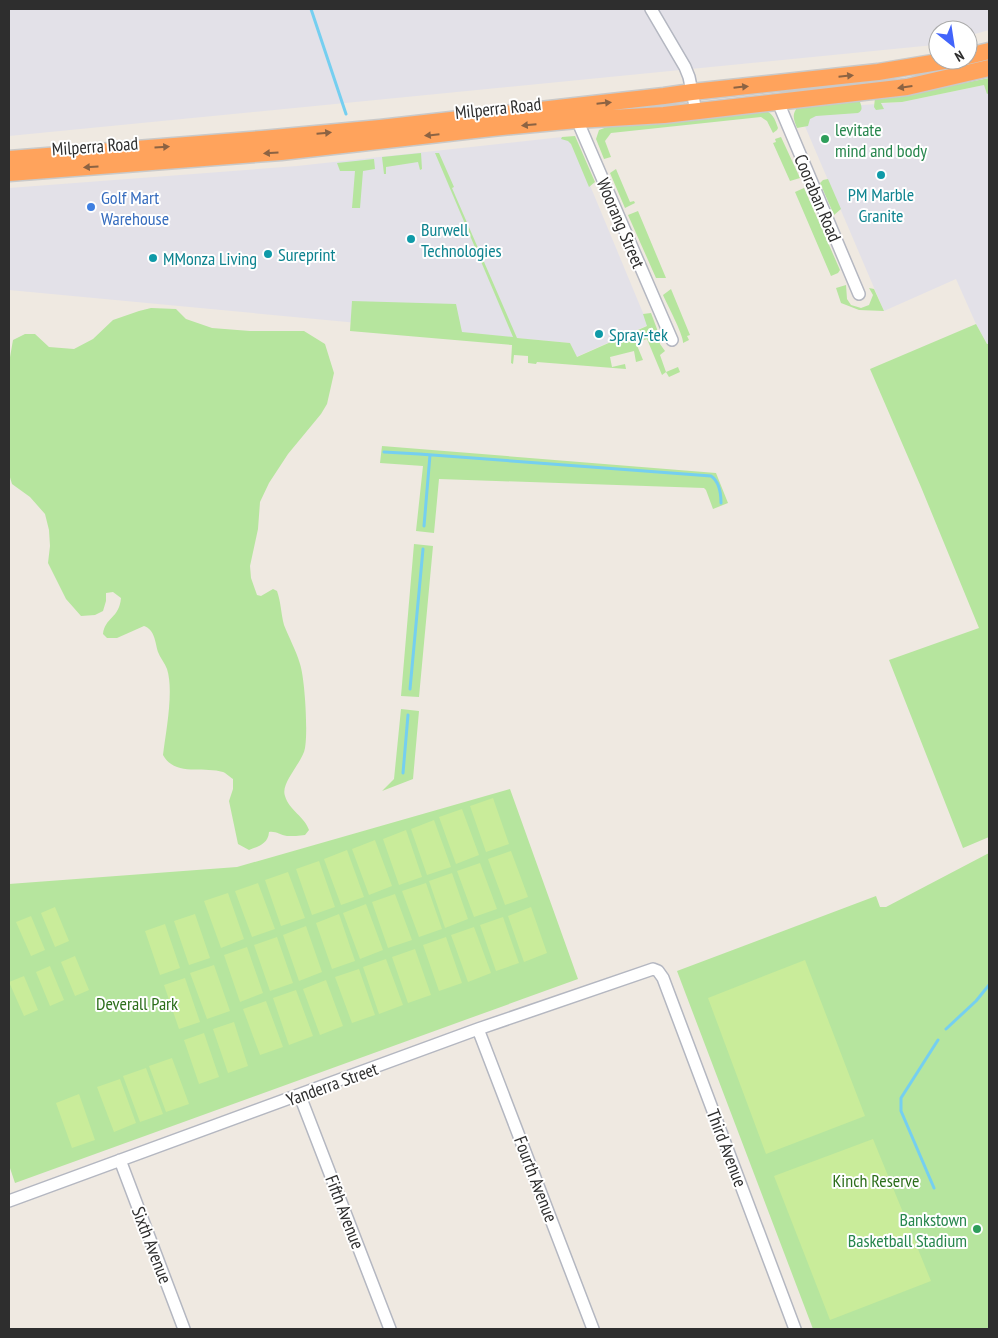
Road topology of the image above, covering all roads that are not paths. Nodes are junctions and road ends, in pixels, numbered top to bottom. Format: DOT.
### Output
graph roads {
  1 [pos="651,9"];
  2 [pos="928,64"];
  3 [pos="989,68"];
  4 [pos="692,92"];
  5 [pos="778,102"];
  6 [pos="696,111"];
  7 [pos="574,113"];
  8 [pos="9,159"];
  9 [pos="9,173"];
  10 [pos="859,294"];
  11 [pos="672,340"];
  12 [pos="655,969"];
  13 [pos="478,1029"];
  14 [pos="300,1096"];
  15 [pos="120,1160"];
  16 [pos="9,1201"];
  17 [pos="184,1329"];
  18 [pos="390,1329"];
  19 [pos="593,1329"];
  20 [pos="795,1329"];
  1 -- 4 [label="street"];
  4 -- 2 [label="highway, Milperra Road, one-way"];
  3 -- 5 [label="highway, Milperra Road, one-way"];
  4 -- 6 [label="street"];
  7 -- 4 [label="highway, Milperra Road, one-way"];
  5 -- 6 [label="highway, Milperra Road"];
  5 -- 10 [label="street, Cooraban Road"];
  6 -- 7 [label="highway, Milperra Road"];
  8 -- 7 [label="highway, Milperra Road, one-way"];
  7 -- 9 [label="highway, Milperra Road, one-way"];
  7 -- 11 [label="street, Woorang Street"];
  12 -- 13 [label="street, Yanderra Street"];
  12 -- 20 [label="street, Third Avenue"];
  13 -- 14 [label="street, Yanderra Street"];
  13 -- 19 [label="street, Fourth Avenue"];
  14 -- 15 [label="street, Yanderra Street"];
  14 -- 18 [label="street, Fifth Avenue"];
  15 -- 16 [label="street, Yanderra Street"];
  15 -- 17 [label="street, Sixth Avenue"];
}
